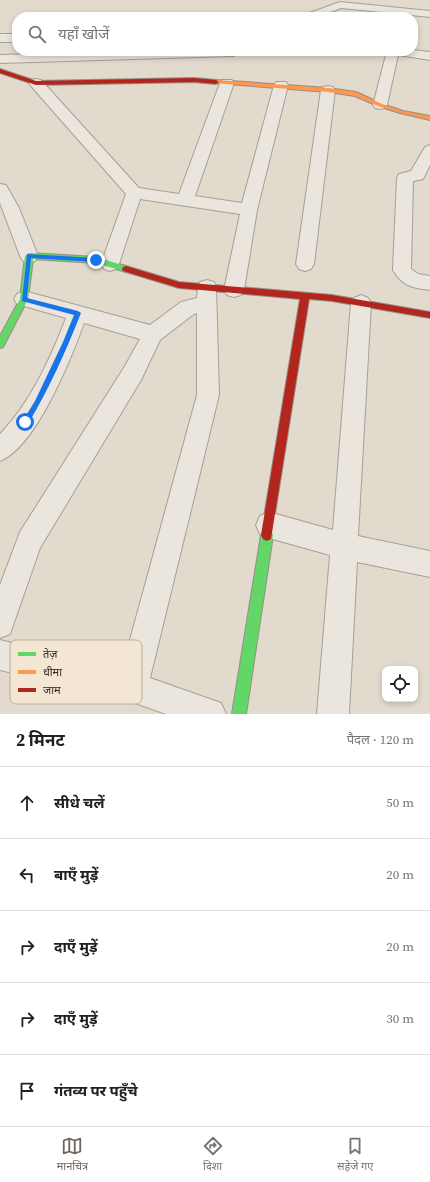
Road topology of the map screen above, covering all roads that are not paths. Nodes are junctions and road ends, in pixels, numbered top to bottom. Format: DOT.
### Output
graph roads {
  1 [pos="341,2"];
  2 [pos="404,8"];
  3 [pos="319,12"];
  4 [pos="340,12"];
  5 [pos="430,14"];
  6 [pos="0,38"];
  7 [pos="12,38"];
  8 [pos="418,54"];
  9 [pos="100,56"];
  10 [pos="392,56"];
  11 [pos="430,56"];
  12 [pos="0,59"];
  13 [pos="0,71"];
  14 [pos="227,83"];
  15 [pos="36,84"];
  16 [pos="281,85"];
  17 [pos="328,90"];
  18 [pos="380,105"];
  19 [pos="430,118"];
  20 [pos="430,150"];
  21 [pos="424,177"];
  22 [pos="0,189"];
  23 [pos="134,193"];
  24 [pos="185,201"];
  25 [pos="249,210"];
  26 [pos="29,256"];
  27 [pos="110,264"];
  28 [pos="305,264"];
  29 [pos="430,283"];
  30 [pos="234,290"];
  31 [pos="208,295"];
  32 [pos="305,296"];
  33 [pos="24,300"];
  34 [pos="361,303"];
  35 [pos="78,313"];
  36 [pos="430,315"];
  37 [pos="153,334"];
  38 [pos="0,344"];
  39 [pos="0,450"];
  40 [pos="269,525"];
  41 [pos="344,546"];
  42 [pos="430,564"];
  43 [pos="0,624"];
  44 [pos="142,649"];
  45 [pos="0,655"];
  46 [pos="10,657"];
  47 [pos="142,690"];
  48 [pos="210,714"];
  49 [pos="239,714"];
  50 [pos="333,714"];
  1 -- 2 [label="street"];
  1 -- 3 [label="street"];
  1 -- 4 [label="street"];
  2 -- 5 [label="street"];
  6 -- 7 [label="street"];
  8 -- 11 [label="street"];
  9 -- 12 [label="street"];
  10 -- 18 [label="street"];
  13 -- 15 [label="street"];
  14 -- 15 [label="street"];
  14 -- 16 [label="street"];
  14 -- 24 [label="street"];
  15 -- 23 [label="street"];
  16 -- 17 [label="street"];
  16 -- 25 [label="street"];
  17 -- 18 [label="street"];
  17 -- 28 [label="street"];
  18 -- 19 [label="street"];
  20 -- 21 [label="street"];
  21 -- 29 [label="street"];
  22 -- 26 [label="street"];
  23 -- 24 [label="street"];
  23 -- 27 [label="street"];
  24 -- 25 [label="street"];
  25 -- 30 [label="street"];
  26 -- 27 [label="street"];
  26 -- 33 [label="street"];
  27 -- 31 [label="street"];
  30 -- 31 [label="street"];
  30 -- 32 [label="street"];
  31 -- 37 [label="street"];
  31 -- 44 [label="street"];
  32 -- 34 [label="street"];
  32 -- 40 [label="street"];
  33 -- 35 [label="street"];
  33 -- 38 [label="street"];
  34 -- 36 [label="street"];
  34 -- 41 [label="street"];
  35 -- 37 [label="street"];
  35 -- 39 [label="street"];
  37 -- 43 [label="street"];
  40 -- 41 [label="street"];
  40 -- 49 [label="street"];
  41 -- 42 [label="street"];
  41 -- 50 [label="street"];
  45 -- 46 [label="street"];
  47 -- 48 [label="street"];
}
